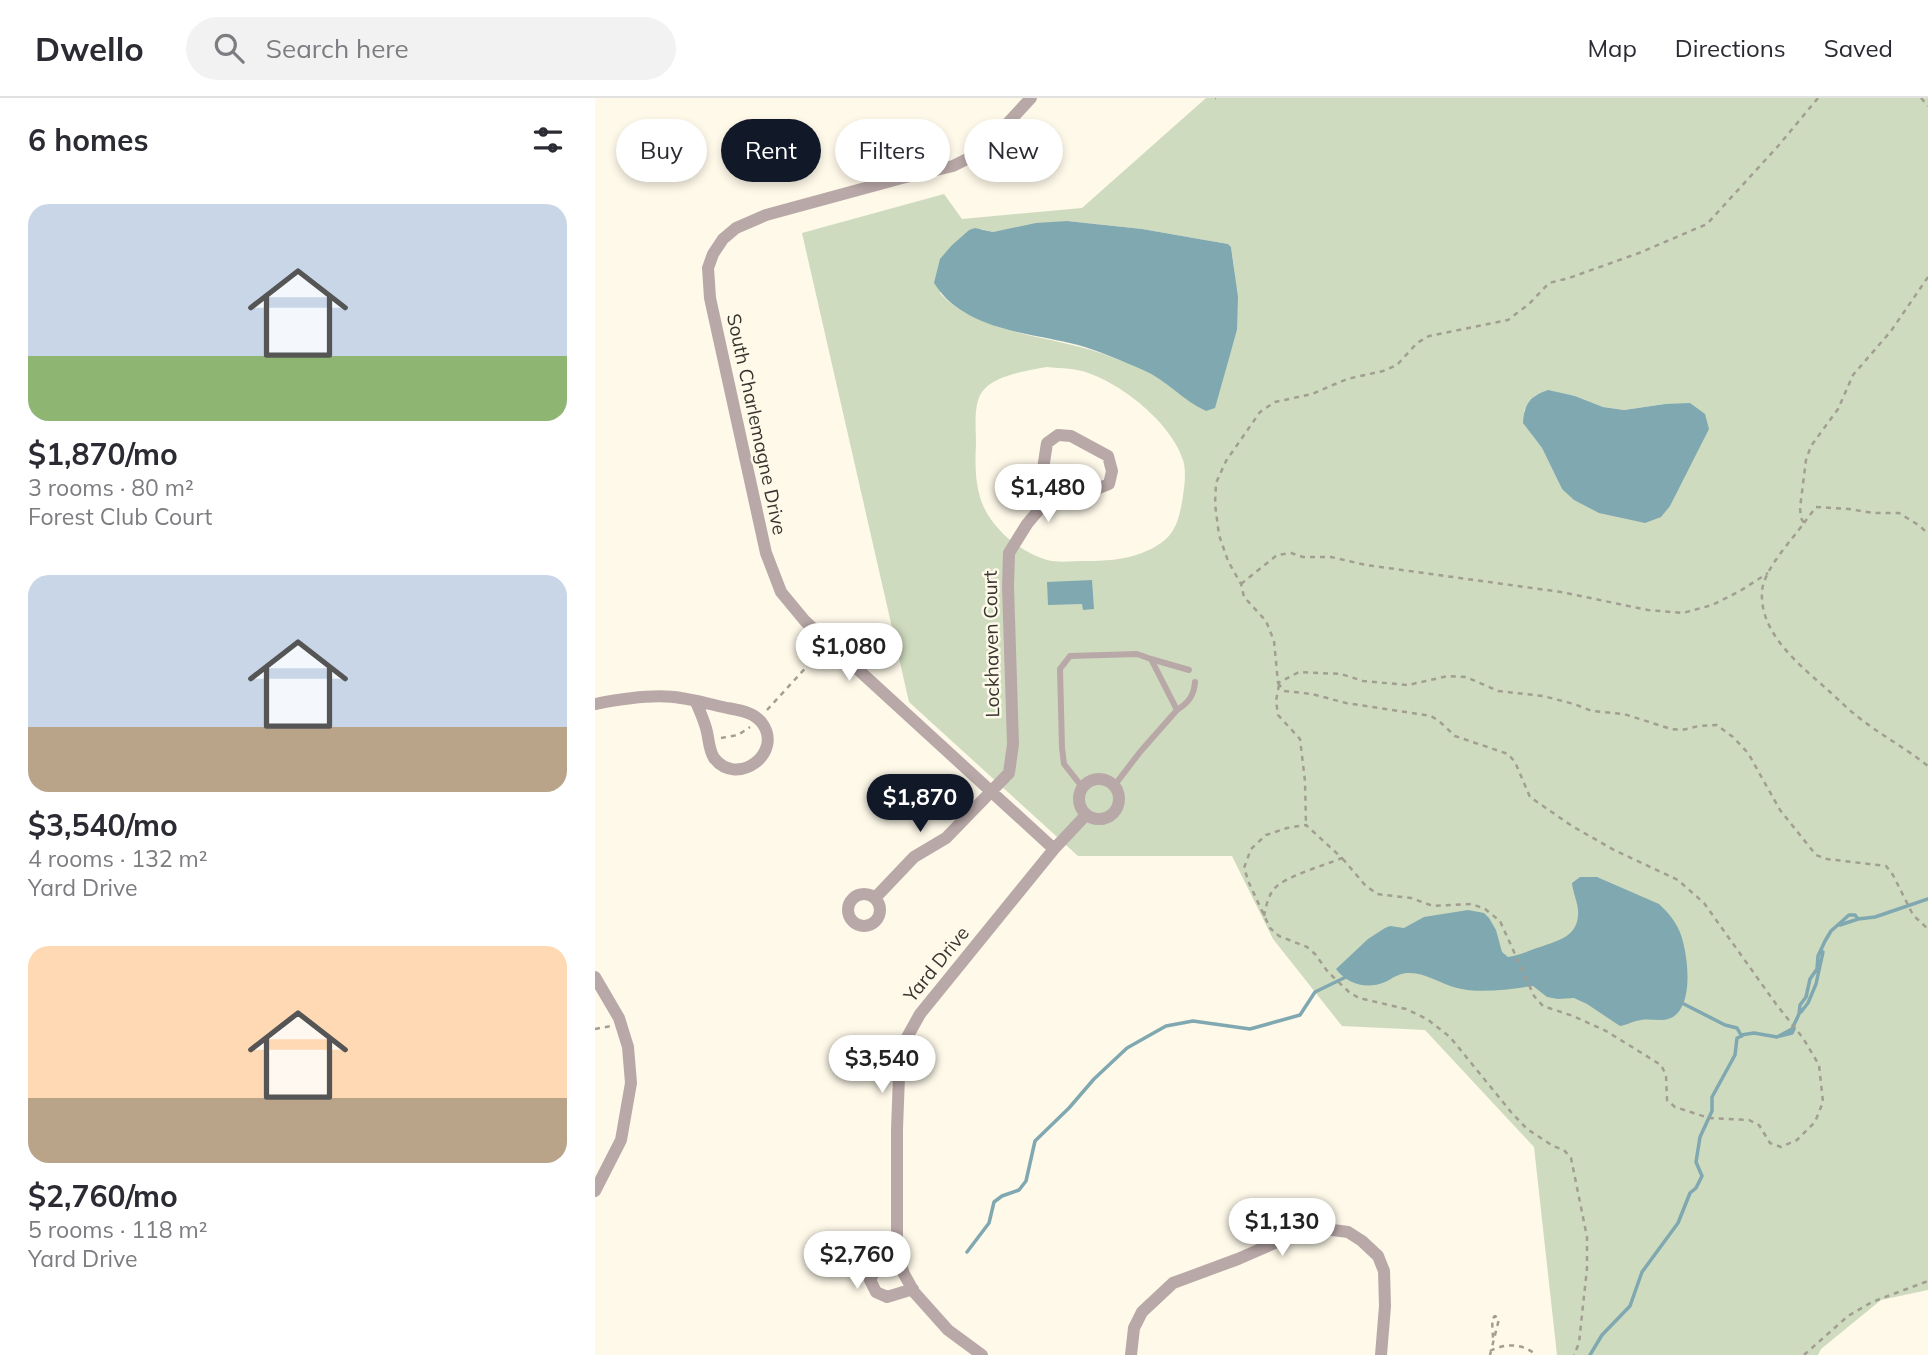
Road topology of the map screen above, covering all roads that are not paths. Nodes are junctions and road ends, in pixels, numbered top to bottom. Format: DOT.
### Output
graph roads {
  1 [pos="1031,98"];
  2 [pos="1048,499"];
  3 [pos="1151,659"];
  4 [pos="1189,670"];
  5 [pos="1195,682"];
  6 [pos="696,702"];
  7 [pos="595,704"];
  8 [pos="1177,710"];
  9 [pos="1114,786"];
  10 [pos="1083,788"];
  11 [pos="990,793"];
  12 [pos="1086,815"];
  13 [pos="1053,849"];
  14 [pos="875,898"];
  15 [pos="595,976"];
  16 [pos="595,1191"];
  17 [pos="897,1253"];
  18 [pos="913,1289"];
  19 [pos="982,1355"];
  20 [pos="1131,1355"];
  21 [pos="1381,1355"];
  1 -- 11 [label="street, South Charlemagne Drive"];
  2 -- 2 [label="street"];
  2 -- 11 [label="street, Lockhaven Court"];
  3 -- 4 [label="lane"];
  3 -- 8 [label="lane"];
  3 -- 10 [label="lane"];
  5 -- 8 [label="lane"];
  6 -- 6 [label="street"];
  6 -- 7 [label="street"];
  8 -- 9 [label="lane"];
  9 -- 10 [label="street"];
  9 -- 12 [label="street"];
  10 -- 12 [label="street"];
  11 -- 13 [label="street, South Charlemagne Drive"];
  11 -- 14 [label="street, Lockhaven Court"];
  12 -- 13 [label="street, Yard Drive"];
  13 -- 17 [label="street, Yard Drive"];
  15 -- 16 [label="street"];
  17 -- 18 [label="street, Yard Drive"];
  17 -- 18 [label="street"];
  18 -- 19 [label="street, Yard Drive"];
  20 -- 21 [label="street"];
}
